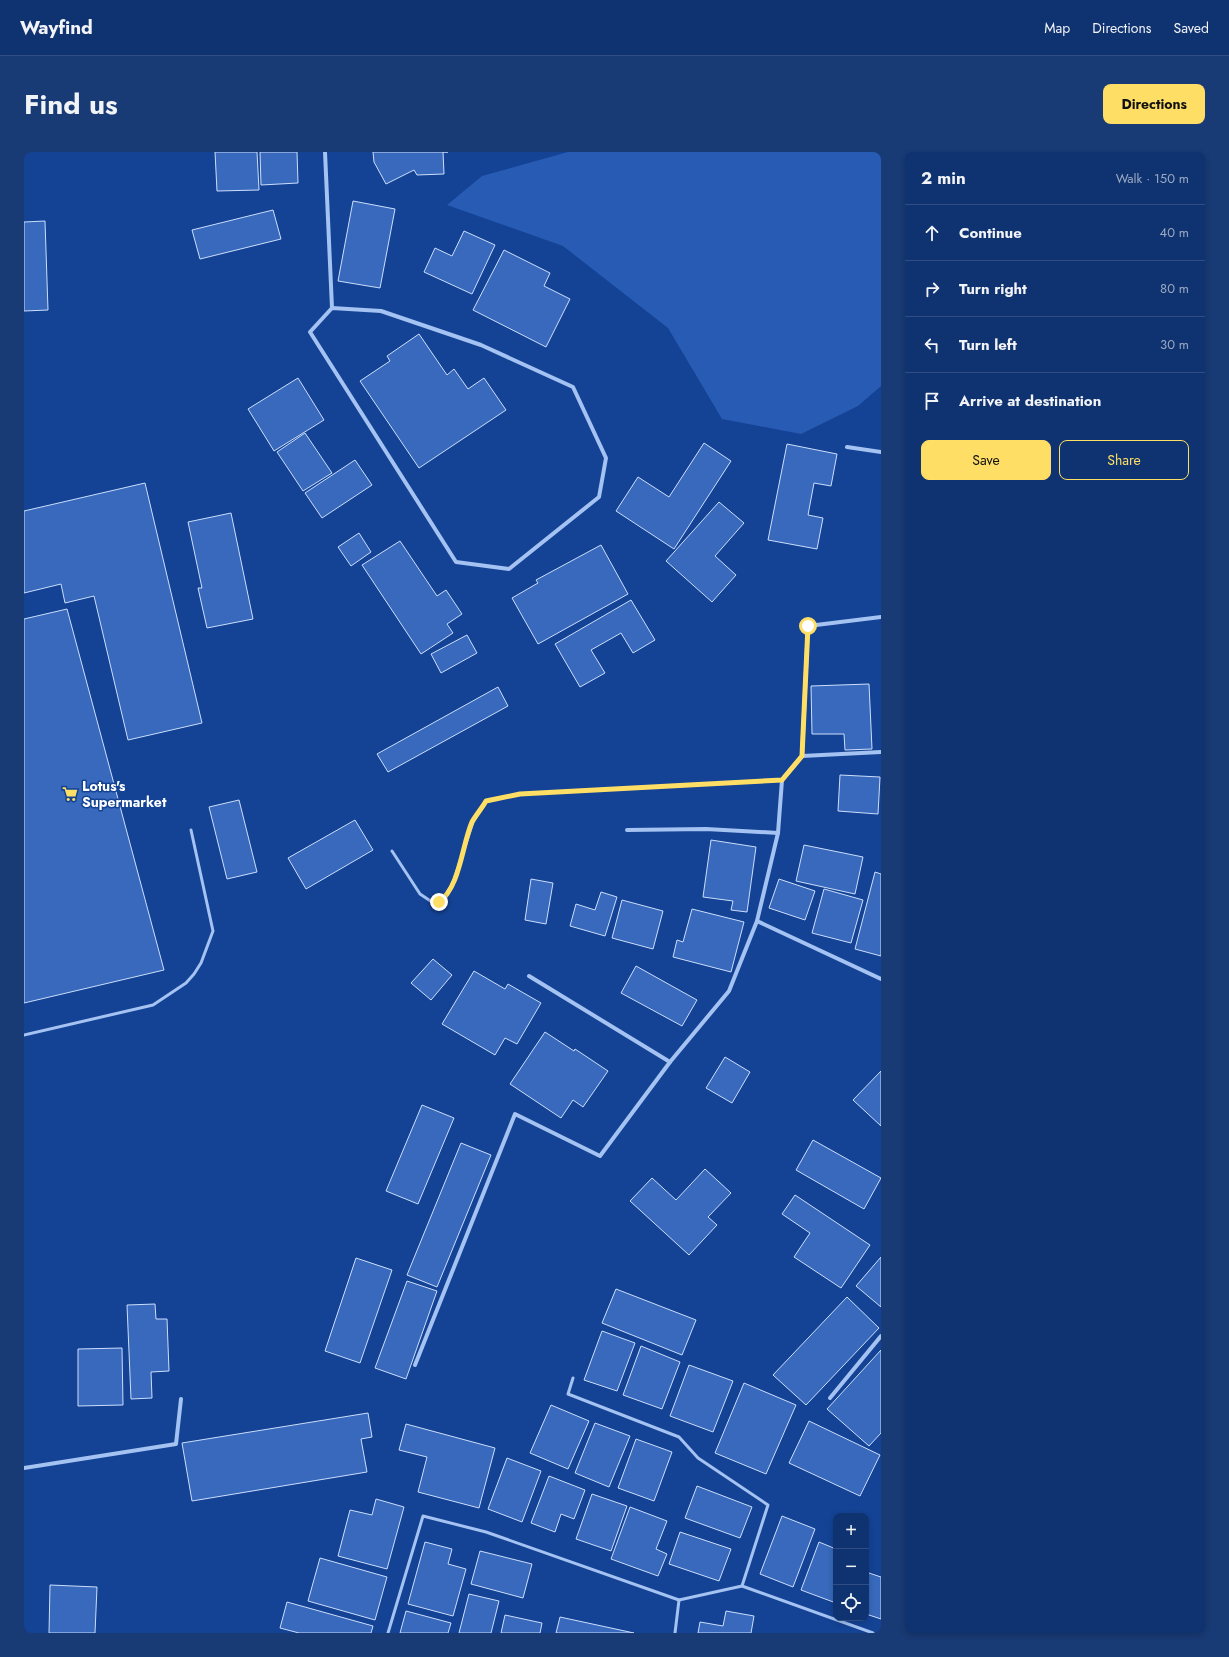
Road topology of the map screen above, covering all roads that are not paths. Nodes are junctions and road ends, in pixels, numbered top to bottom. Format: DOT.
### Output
graph roads {
  1 [pos="325,152"];
  2 [pos="332,308"];
  3 [pos="847,447"];
  4 [pos="881,452"];
  5 [pos="881,617"];
  6 [pos="881,752"];
  7 [pos="802,756"];
  8 [pos="782,780"];
  9 [pos="191,830"];
  10 [pos="627,830"];
  11 [pos="778,833"];
  12 [pos="392,851"];
  13 [pos="757,921"];
  14 [pos="529,976"];
  15 [pos="881,978"];
  16 [pos="24,1035"];
  17 [pos="670,1062"];
  18 [pos="881,1336"];
  19 [pos="415,1365"];
  20 [pos="573,1378"];
  21 [pos="830,1398"];
  22 [pos="180,1399"];
  23 [pos="24,1468"];
  24 [pos="742,1586"];
  25 [pos="680,1600"];
  26 [pos="388,1633"];
  27 [pos="675,1633"];
  28 [pos="873,1633"];
  1 -- 2 [label="street"];
  2 -- 2 [label="street"];
  3 -- 4 [label="street"];
  5 -- 7 [label="street"];
  6 -- 7 [label="street"];
  7 -- 8 [label="street"];
  8 -- 11 [label="street"];
  8 -- 12 [label="lane"];
  9 -- 16 [label="lane"];
  10 -- 11 [label="street"];
  11 -- 13 [label="street"];
  13 -- 15 [label="street"];
  13 -- 17 [label="street"];
  14 -- 17 [label="street"];
  17 -- 19 [label="street"];
  18 -- 21 [label="street"];
  20 -- 24 [label="lane"];
  22 -- 23 [label="street"];
  24 -- 25 [label="lane"];
  24 -- 28 [label="lane"];
  25 -- 26 [label="lane"];
  25 -- 27 [label="lane"];
}
